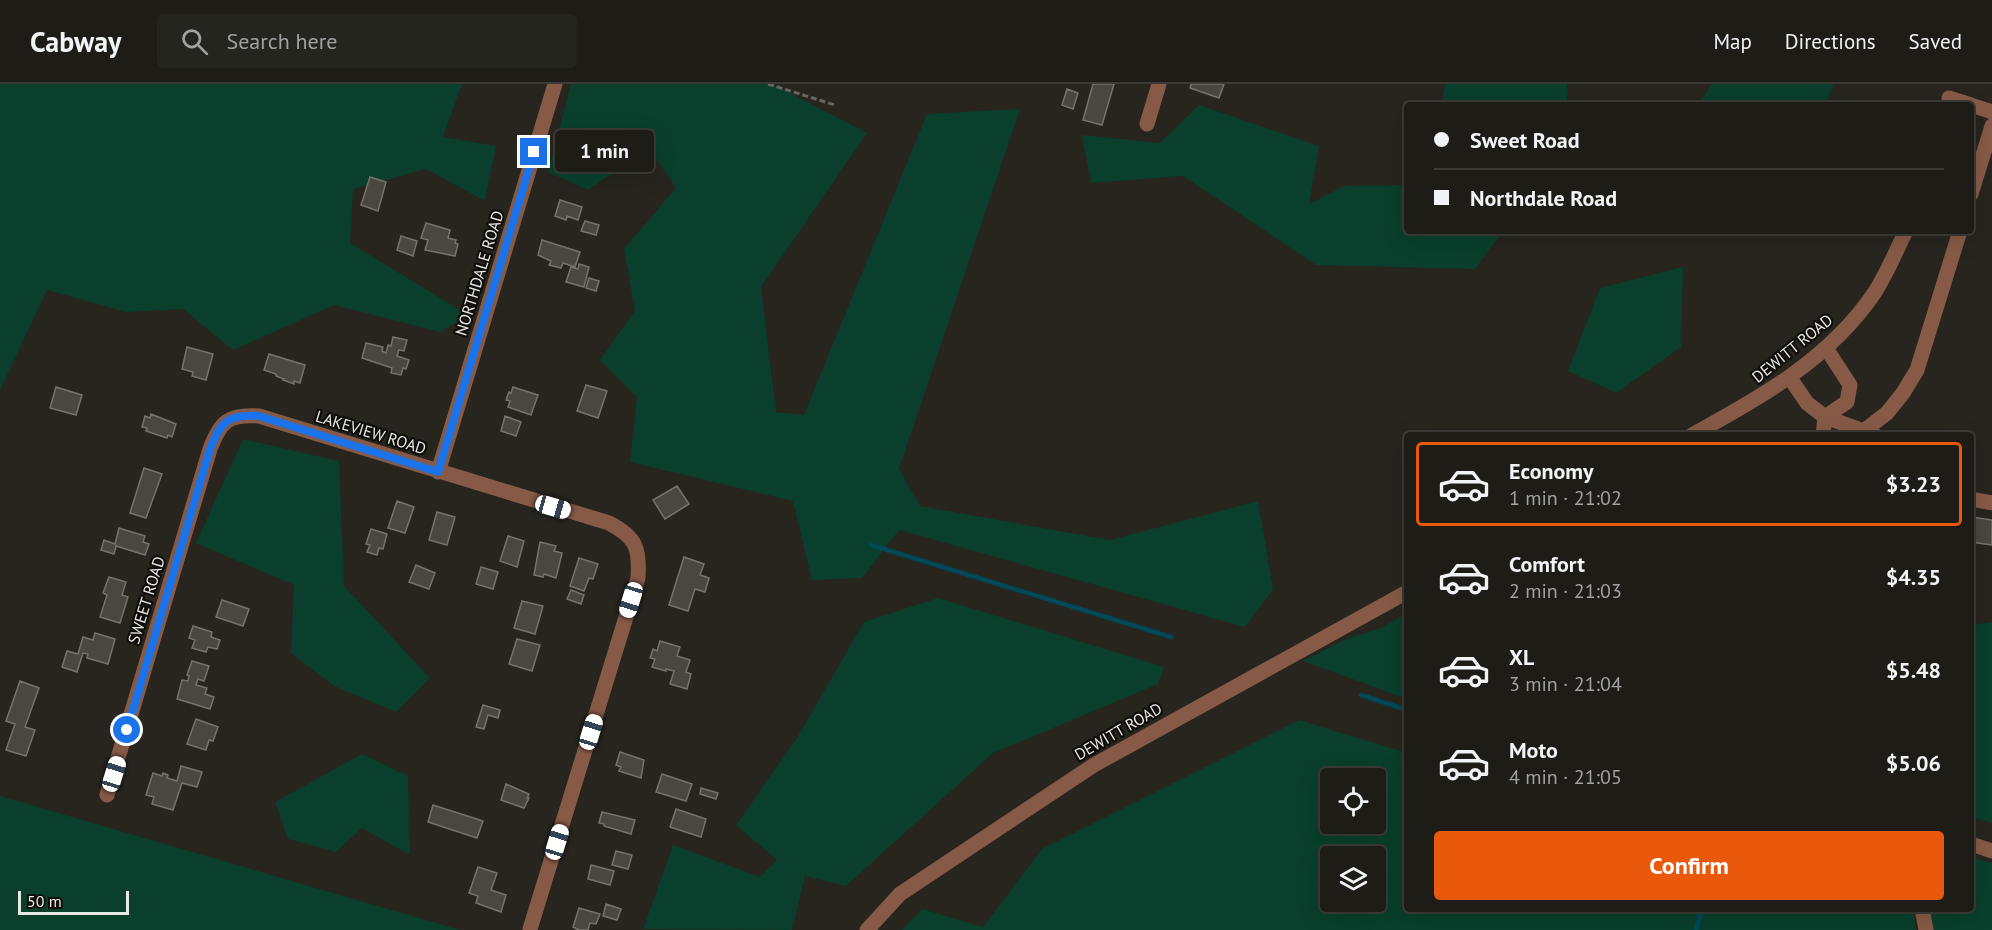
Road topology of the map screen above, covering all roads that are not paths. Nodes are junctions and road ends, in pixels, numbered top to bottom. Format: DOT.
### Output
graph roads {
  1 [pos="555,84"];
  2 [pos="1159,84"];
  3 [pos="1949,96"];
  4 [pos="1964,102"];
  5 [pos="1974,106"];
  6 [pos="1992,112"];
  7 [pos="1147,124"];
  8 [pos="1992,126"];
  9 [pos="1974,184"];
  10 [pos="1904,234"];
  11 [pos="1959,234"];
  12 [pos="1826,348"];
  13 [pos="1790,378"];
  14 [pos="1825,417"];
  15 [pos="227,419"];
  16 [pos="1697,432"];
  17 [pos="1822,432"];
  18 [pos="1867,432"];
  19 [pos="1871,432"];
  20 [pos="438,472"];
  21 [pos="1974,500"];
  22 [pos="1992,503"];
  23 [pos="1404,593"];
  24 [pos="108,795"];
  25 [pos="1974,845"];
  26 [pos="1992,851"];
  27 [pos="1923,912"];
  28 [pos="530,929"];
  29 [pos="867,930"];
  30 [pos="1926,930"];
  1 -- 20 [label="street, NORTHDALE ROAD"];
  2 -- 7 [label="street"];
  3 -- 4 [label="street"];
  5 -- 6 [label="street"];
  8 -- 9 [label="street"];
  10 -- 12 [label="street, DEWITT ROAD"];
  11 -- 19 [label="street"];
  12 -- 13 [label="street, DEWITT ROAD"];
  12 -- 14 [label="street"];
  13 -- 14 [label="street"];
  13 -- 16 [label="street, DEWITT ROAD"];
  14 -- 17 [label="street"];
  14 -- 18 [label="street"];
  15 -- 20 [label="street, LAKEVIEW ROAD"];
  15 -- 24 [label="street, SWEET ROAD"];
  20 -- 28 [label="street, LAKEVIEW ROAD"];
  21 -- 22 [label="street"];
  23 -- 29 [label="street, DEWITT ROAD"];
  25 -- 26 [label="street"];
  27 -- 30 [label="street"];
}
